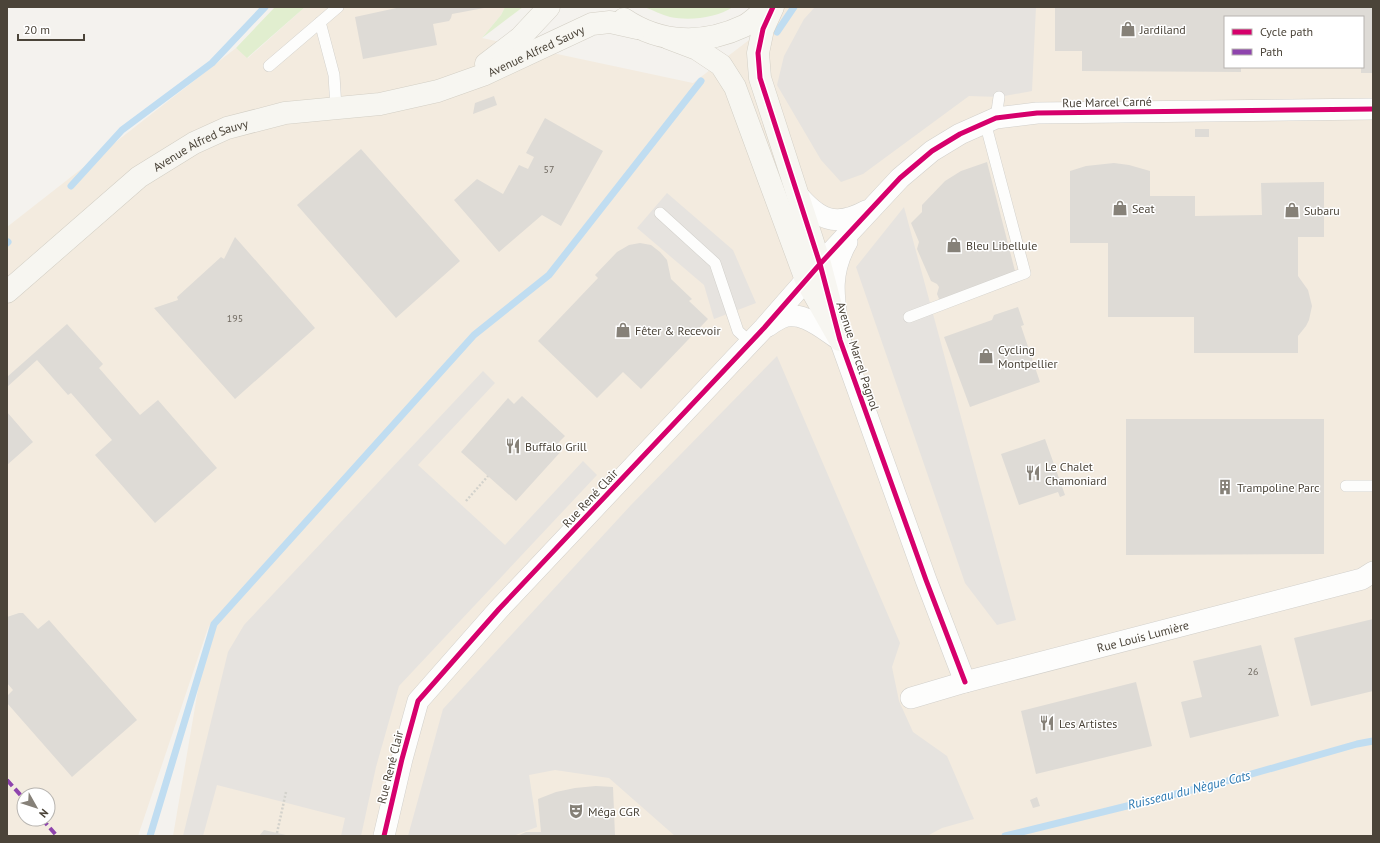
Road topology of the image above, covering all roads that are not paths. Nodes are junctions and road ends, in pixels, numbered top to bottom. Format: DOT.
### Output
graph roads {
  1 [pos="338,7"];
  2 [pos="549,7"];
  3 [pos="609,7"];
  4 [pos="768,7"];
  5 [pos="773,7"];
  6 [pos="320,22"];
  7 [pos="637,28"];
  8 [pos="668,38"];
  9 [pos="269,66"];
  10 [pos="438,91"];
  11 [pos="999,96"];
  12 [pos="336,108"];
  13 [pos="1373,109"];
  14 [pos="991,120"];
  15 [pos="797,194"];
  16 [pos="872,208"];
  17 [pos="660,213"];
  18 [pos="794,249"];
  19 [pos="820,264"];
  20 [pos="806,280"];
  21 [pos="7,292"];
  22 [pos="909,317"];
  23 [pos="757,335"];
  24 [pos="840,340"];
  25 [pos="1346,486"];
  26 [pos="1373,486"];
  27 [pos="1373,572"];
  28 [pos="965,682"];
  29 [pos="911,698"];
  30 [pos="384,836"];
  1 -- 6 [label="lane"];
  2 -- 10 [label="street, Avenue Alfred Sauvy"];
  3 -- 7 [label="street"];
  4 -- 8 [label="street"];
  5 -- 15 [label="street, Avenue Marcel Pagnol"];
  6 -- 9 [label="lane"];
  6 -- 12 [label="lane"];
  7 -- 8 [label="street"];
  7 -- 10 [label="street, Avenue Alfred Sauvy"];
  8 -- 18 [label="street, Avenue Marcel Pagnol"];
  10 -- 12 [label="street, Avenue Alfred Sauvy"];
  11 -- 14 [label="lane"];
  12 -- 21 [label="street, Avenue Alfred Sauvy"];
  13 -- 14 [label="street, Rue Marcel Carné"];
  14 -- 16 [label="street, Rue Marcel Carné"];
  14 -- 22 [label="lane"];
  15 -- 16 [label="street"];
  15 -- 19 [label="street, Avenue Marcel Pagnol"];
  16 -- 19 [label="street, Rue René Clair"];
  16 -- 24 [label="street"];
  17 -- 23 [label="lane"];
  18 -- 20 [label="street, Avenue Marcel Pagnol"];
  18 -- 23 [label="street, Rue René Clair"];
  19 -- 20 [label="street, Rue René Clair"];
  19 -- 24 [label="street, Avenue Marcel Pagnol"];
  20 -- 23 [label="street, Rue René Clair"];
  20 -- 24 [label="street, Avenue Marcel Pagnol"];
  23 -- 24 [label="street, Rue René Clair"];
  23 -- 30 [label="street, Rue René Clair"];
  24 -- 28 [label="street, Avenue Marcel Pagnol"];
  25 -- 26 [label="lane"];
  27 -- 28 [label="street, Rue Louis Lumière"];
  28 -- 29 [label="street, Rue Louis Lumière"];
}
